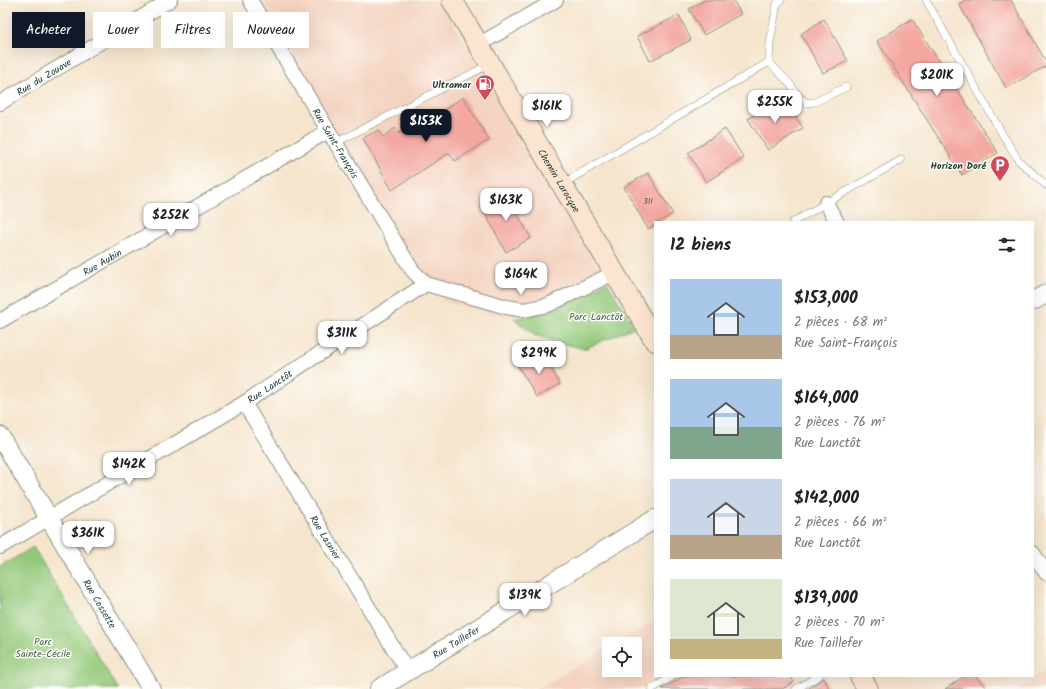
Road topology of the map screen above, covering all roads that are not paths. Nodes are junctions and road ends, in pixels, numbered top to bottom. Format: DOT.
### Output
graph roads {
  1 [pos="170,0"];
  2 [pos="250,0"];
  3 [pos="452,0"];
  4 [pos="556,0"];
  5 [pos="781,0"];
  6 [pos="926,0"];
  7 [pos="478,45"];
  8 [pos="770,62"];
  9 [pos="490,64"];
  10 [pos="846,87"];
  11 [pos="0,103"];
  12 [pos="332,137"];
  13 [pos="901,160"];
  14 [pos="562,184"];
  15 [pos="1046,186"];
  16 [pos="826,203"];
  17 [pos="795,221"];
  18 [pos="836,221"];
  19 [pos="614,273"];
  20 [pos="426,284"];
  21 [pos="1046,294"];
  22 [pos="1034,301"];
  23 [pos="0,321"];
  24 [pos="654,339"];
  25 [pos="244,403"];
  26 [pos="0,436"];
  27 [pos="49,518"];
  28 [pos="654,520"];
  29 [pos="0,547"];
  30 [pos="1034,555"];
  31 [pos="1046,573"];
  32 [pos="408,672"];
  33 [pos="672,677"];
  34 [pos="817,677"];
  35 [pos="861,677"];
  36 [pos="150,689"];
  37 [pos="379,689"];
  38 [pos="652,689"];
  39 [pos="796,689"];
  40 [pos="868,689"];
  1 -- 11 [label="street, Rue du Zouave"];
  2 -- 12 [label="street, Rue Saint-François"];
  3 -- 7 [label="main road, Chemin Larocque"];
  4 -- 7 [label="street"];
  5 -- 8 [label="lane"];
  6 -- 15 [label="lane"];
  7 -- 9 [label="main road, Chemin Larocque"];
  8 -- 10 [label="lane"];
  8 -- 14 [label="lane"];
  9 -- 12 [label="lane"];
  9 -- 14 [label="main road, Chemin Larocque"];
  12 -- 20 [label="street, Rue Saint-François"];
  12 -- 23 [label="street, Rue Aubin"];
  13 -- 16 [label="lane"];
  14 -- 19 [label="main road, Chemin Larocque"];
  16 -- 17 [label="lane"];
  16 -- 18 [label="street"];
  19 -- 20 [label="street"];
  19 -- 24 [label="main road, Chemin Larocque"];
  20 -- 25 [label="street, Rue Lanctôt"];
  21 -- 22 [label="street"];
  25 -- 27 [label="street, Rue Lanctôt"];
  25 -- 32 [label="street, Rue Lasnier"];
  26 -- 27 [label="street, Rue Cossette"];
  27 -- 29 [label="street, Rue Lanctôt"];
  27 -- 36 [label="street, Rue Cossette"];
  28 -- 32 [label="street, Rue Taillefer"];
  30 -- 31 [label="street"];
  32 -- 37 [label="street, Rue Taillefer"];
  33 -- 38 [label="lane"];
  34 -- 39 [label="lane"];
  35 -- 40 [label="main road"];
}
